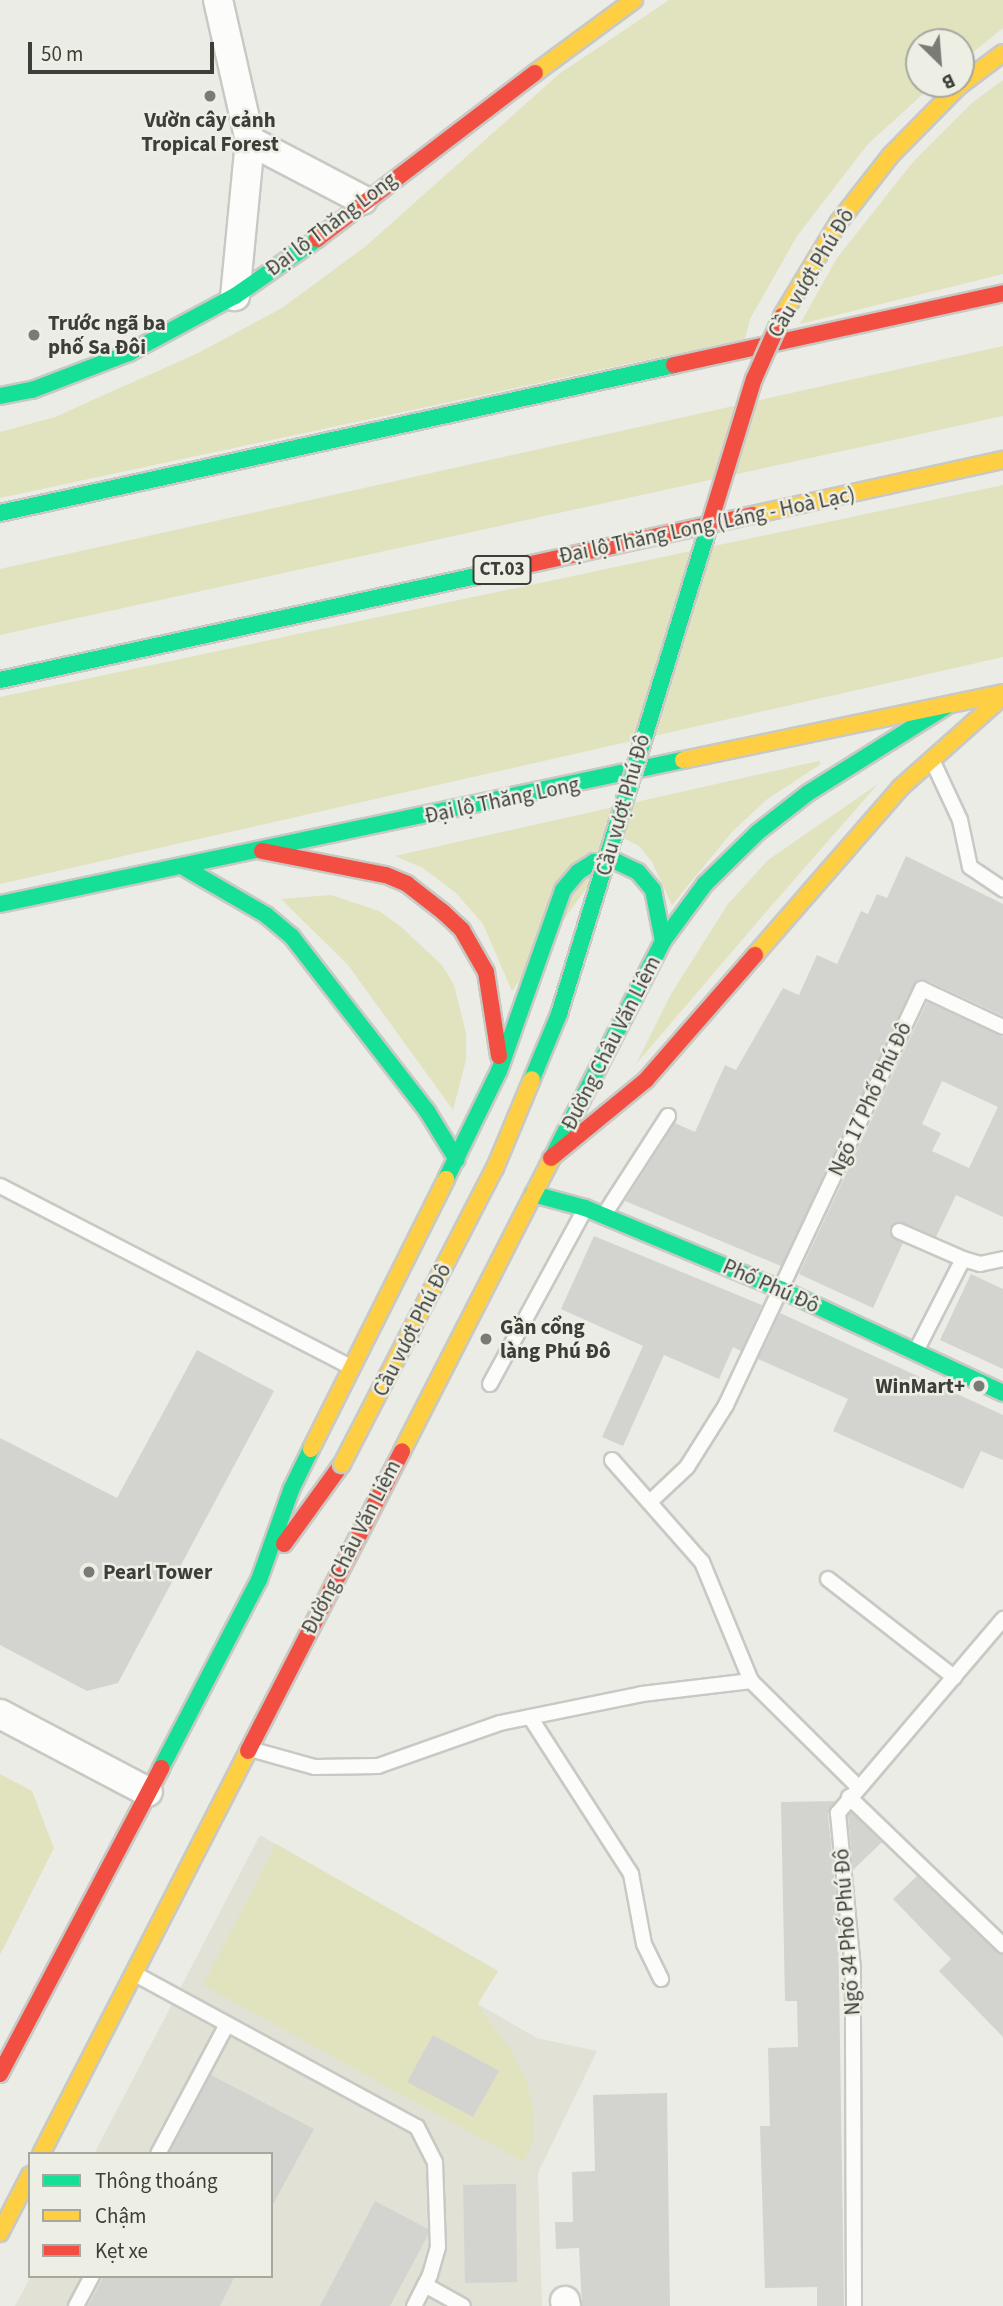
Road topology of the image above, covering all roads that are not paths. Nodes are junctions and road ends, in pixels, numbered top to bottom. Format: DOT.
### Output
graph roads {
  1 [pos="218,0"];
  2 [pos="634,0"];
  3 [pos="1003,53"];
  4 [pos="250,141"];
  5 [pos="363,200"];
  6 [pos="1003,293"];
  7 [pos="235,296"];
  8 [pos="0,396"];
  9 [pos="1003,460"];
  10 [pos="0,513"];
  11 [pos="0,680"];
  12 [pos="1003,695"];
  13 [pos="945,707"];
  14 [pos="931,757"];
  15 [pos="262,851"];
  16 [pos="185,868"];
  17 [pos="1003,889"];
  18 [pos="0,904"];
  19 [pos="663,942"];
  20 [pos="1003,1027"];
  21 [pos="499,1071"];
  22 [pos="668,1116"];
  23 [pos="551,1158"];
  24 [pos="457,1160"];
  25 [pos="0,1186"];
  26 [pos="533,1194"];
  27 [pos="585,1208"];
  28 [pos="604,1216"];
  29 [pos="899,1231"];
  30 [pos="963,1259"];
  31 [pos="1003,1259"];
  32 [pos="780,1289"];
  33 [pos="915,1352"];
  34 [pos="352,1367"];
  35 [pos="490,1384"];
  36 [pos="1003,1393"];
  37 [pos="612,1460"];
  38 [pos="652,1500"];
  39 [pos="828,1579"];
  40 [pos="259,1580"];
  41 [pos="1003,1619"];
  42 [pos="954,1677"];
  43 [pos="751,1681"];
  44 [pos="0,1714"];
  45 [pos="530,1717"];
  46 [pos="249,1749"];
  47 [pos="148,1792"];
  48 [pos="854,1792"];
  49 [pos="1001,1940"];
  50 [pos="134,1973"];
  51 [pos="661,1979"];
  52 [pos="227,2024"];
  53 [pos="0,2074"];
  54 [pos="42,2152"];
  55 [pos="159,2152"];
  56 [pos="28,2179"];
  57 [pos="0,2233"];
  58 [pos="91,2278"];
  59 [pos="425,2285"];
  60 [pos="76,2306"];
  61 [pos="414,2306"];
  62 [pos="463,2306"];
  63 [pos="854,2306"];
  1 -- 4 [label="street"];
  2 -- 5 [label="main road, Đại lộ Thăng Long"];
  3 -- 40 [label="main road, Cầu vượt Phú Đô, bridge"];
  4 -- 5 [label="street"];
  4 -- 7 [label="street"];
  5 -- 7 [label="main road, Đại lộ Thăng Long"];
  6 -- 10 [label="main road"];
  7 -- 8 [label="main road, Đại lộ Thăng Long"];
  9 -- 11 [label="main road, Đại lộ Thăng Long (Láng - Hoà Lạc) / CT.03"];
  12 -- 13 [label="main road, Đại lộ Thăng Long"];
  12 -- 14 [label="main road"];
  13 -- 15 [label="main road, Đại lộ Thăng Long"];
  13 -- 19 [label="main road, Đường Châu Văn Liêm"];
  14 -- 17 [label="lane"];
  14 -- 23 [label="main road"];
  15 -- 16 [label="main road, Đại lộ Thăng Long"];
  15 -- 21 [label="main road, Đường Châu Văn Liêm"];
  16 -- 18 [label="main road, Đại lộ Thăng Long"];
  16 -- 24 [label="main road"];
  19 -- 21 [label="main road, Đường Châu Văn Liêm"];
  19 -- 23 [label="main road, Đường Châu Văn Liêm"];
  20 -- 32 [label="lane, Ngõ 17 Phố Phú Đô"];
  21 -- 24 [label="main road, Đường Châu Văn Liêm"];
  22 -- 28 [label="lane"];
  23 -- 26 [label="main road, Đường Châu Văn Liêm"];
  24 -- 34 [label="main road, Đường Châu Văn Liêm"];
  25 -- 34 [label="lane"];
  26 -- 27 [label="main road, Phố Phú Đô"];
  26 -- 46 [label="main road, Đường Châu Văn Liêm"];
  27 -- 28 [label="main road, Phố Phú Đô"];
  27 -- 35 [label="lane"];
  28 -- 32 [label="main road, Phố Phú Đô"];
  29 -- 30 [label="lane"];
  30 -- 31 [label="lane"];
  30 -- 33 [label="lane"];
  32 -- 33 [label="main road, Phố Phú Đô"];
  32 -- 38 [label="lane"];
  33 -- 36 [label="main road, Phố Phú Đô"];
  34 -- 40 [label="main road, Đường Châu Văn Liêm"];
  37 -- 38 [label="lane"];
  38 -- 43 [label="lane"];
  39 -- 42 [label="lane"];
  40 -- 47 [label="main road, Đường Châu Văn Liêm"];
  41 -- 42 [label="lane, Ngõ 34 Phố Phú Đô"];
  42 -- 48 [label="lane, Ngõ 34 Phố Phú Đô"];
  43 -- 45 [label="lane"];
  43 -- 48 [label="lane"];
  44 -- 47 [label="street"];
  45 -- 46 [label="lane"];
  45 -- 51 [label="lane"];
  46 -- 50 [label="main road, Đường Châu Văn Liêm"];
  47 -- 53 [label="main road, Đường Châu Văn Liêm"];
  48 -- 49 [label="lane"];
  48 -- 63 [label="lane, Ngõ 34 Phố Phú Đô"];
  50 -- 52 [label="lane"];
  50 -- 54 [label="main road, Đường Châu Văn Liêm"];
  52 -- 55 [label="lane"];
  52 -- 59 [label="lane"];
  56 -- 57 [label="main road"];
  58 -- 60 [label="lane"];
  59 -- 61 [label="lane"];
  59 -- 62 [label="lane"];
}
